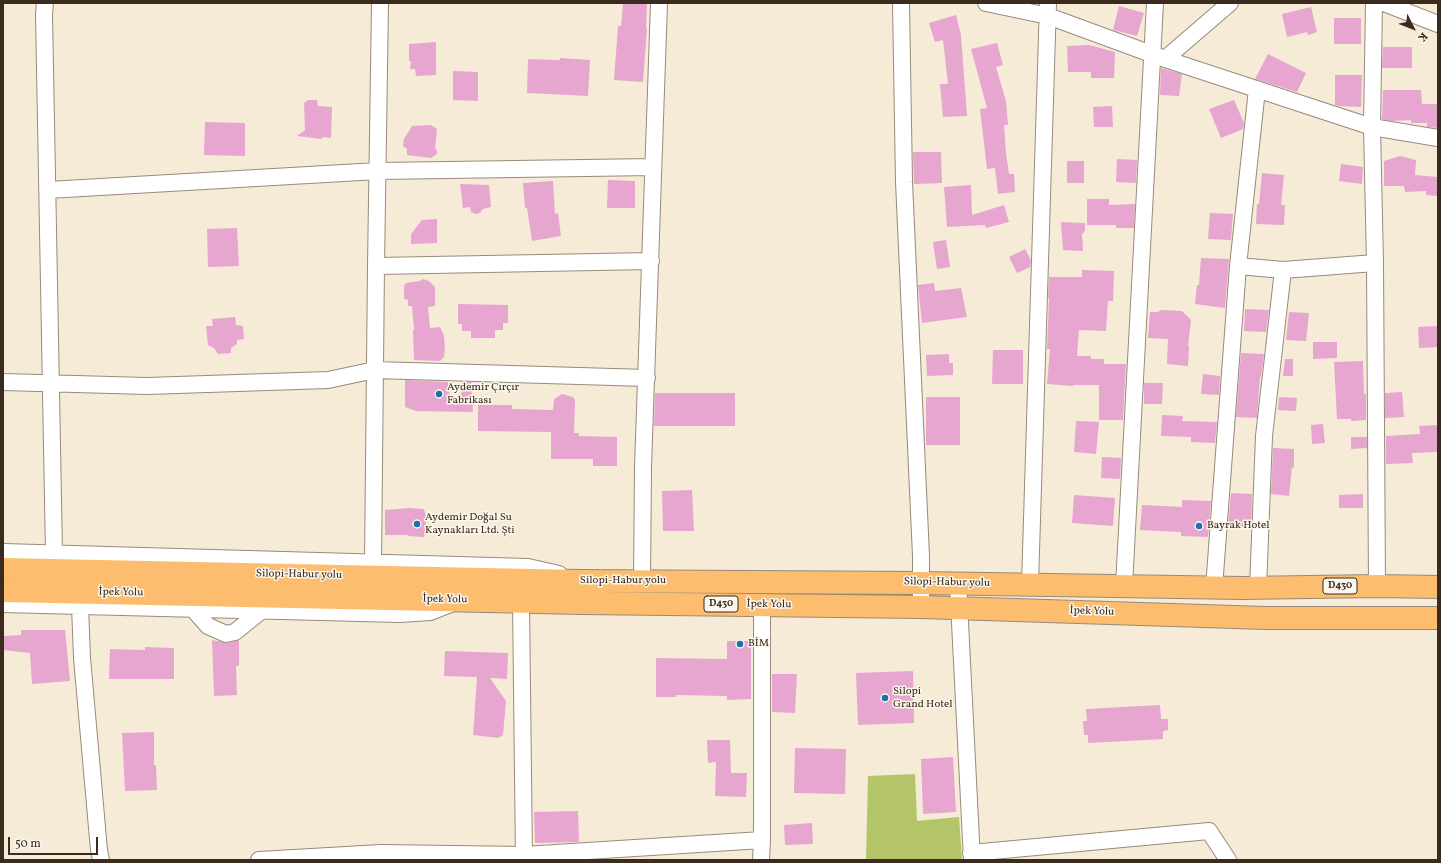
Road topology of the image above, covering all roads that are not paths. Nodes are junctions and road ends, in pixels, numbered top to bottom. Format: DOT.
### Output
graph roads {
  1 [pos="45,3"];
  2 [pos="380,3"];
  3 [pos="659,3"];
  4 [pos="901,3"];
  5 [pos="986,3"];
  6 [pos="1155,3"];
  7 [pos="1230,3"];
  8 [pos="1374,3"];
  9 [pos="1384,3"];
  10 [pos="1048,9"];
  11 [pos="1438,24"];
  12 [pos="1158,56"];
  13 [pos="1257,89"];
  14 [pos="1372,127"];
  15 [pos="1438,138"];
  16 [pos="654,167"];
  17 [pos="378,171"];
  18 [pos="48,190"];
  19 [pos="651,261"];
  20 [pos="1375,263"];
  21 [pos="376,266"];
  22 [pos="1238,266"];
  23 [pos="1283,270"];
  24 [pos="375,370"];
  25 [pos="647,378"];
  26 [pos="3,382"];
  27 [pos="52,383"];
  28 [pos="3,552"];
  29 [pos="54,553"];
  30 [pos="373,563"];
  31 [pos="3,569"];
  32 [pos="642,580"];
  33 [pos="579,581"];
  34 [pos="922,583"];
  35 [pos="958,583"];
  36 [pos="1030,584"];
  37 [pos="1124,586"];
  38 [pos="1377,586"];
  39 [pos="1438,587"];
  40 [pos="1214,588"];
  41 [pos="1250,588"];
  42 [pos="3,591"];
  43 [pos="458,600"];
  44 [pos="189,602"];
  45 [pos="522,602"];
  46 [pos="3,604"];
  47 [pos="762,605"];
  48 [pos="80,606"];
  49 [pos="921,607"];
  50 [pos="959,608"];
  51 [pos="261,611"];
  52 [pos="1438,618"];
  53 [pos="762,840"];
  54 [pos="524,857"];
  55 [pos="971,857"];
  56 [pos="101,860"];
  57 [pos="259,860"];
  58 [pos="761,860"];
  59 [pos="1228,860"];
  1 -- 18 [label="street"];
  2 -- 17 [label="street"];
  3 -- 16 [label="street"];
  4 -- 34 [label="street"];
  5 -- 10 [label="street"];
  6 -- 12 [label="street"];
  7 -- 12 [label="street"];
  8 -- 14 [label="street"];
  9 -- 11 [label="street"];
  10 -- 12 [label="street"];
  10 -- 36 [label="street"];
  12 -- 13 [label="street"];
  12 -- 37 [label="street"];
  13 -- 14 [label="street"];
  13 -- 22 [label="street"];
  14 -- 15 [label="street"];
  14 -- 20 [label="street"];
  16 -- 17 [label="street"];
  16 -- 19 [label="street"];
  17 -- 18 [label="street"];
  17 -- 21 [label="street"];
  18 -- 27 [label="street"];
  19 -- 21 [label="street"];
  19 -- 25 [label="street"];
  20 -- 23 [label="street"];
  20 -- 38 [label="street"];
  21 -- 24 [label="street"];
  22 -- 23 [label="street"];
  22 -- 40 [label="street"];
  23 -- 41 [label="street"];
  24 -- 25 [label="street"];
  24 -- 27 [label="street"];
  24 -- 30 [label="street"];
  25 -- 32 [label="street"];
  26 -- 27 [label="street"];
  27 -- 29 [label="street"];
  28 -- 29 [label="street"];
  29 -- 30 [label="street"];
  30 -- 33 [label="street"];
  31 -- 33 [label="highway, Silopi-Habur yolu / D430"];
  32 -- 33 [label="highway, Silopi-Habur yolu / D430"];
  32 -- 34 [label="highway, Silopi-Habur yolu / D430"];
  34 -- 35 [label="highway, Silopi-Habur yolu / D430"];
  34 -- 49 [label="street"];
  35 -- 36 [label="highway, Silopi-Habur yolu / D430"];
  35 -- 50 [label="street"];
  36 -- 37 [label="highway, Silopi-Habur yolu / D430"];
  37 -- 40 [label="highway, Silopi-Habur yolu / D430"];
  38 -- 39 [label="highway, D430"];
  38 -- 41 [label="highway, D430"];
  40 -- 41 [label="highway, Silopi-Habur yolu / D430"];
  42 -- 44 [label="highway, İpek Yolu / D430"];
  43 -- 44 [label="highway, İpek Yolu / D430"];
  43 -- 45 [label="highway, İpek Yolu / D430"];
  43 -- 51 [label="street"];
  44 -- 48 [label="street"];
  44 -- 51 [label="street"];
  44 -- 51 [label="street"];
  45 -- 47 [label="highway, İpek Yolu / D430"];
  45 -- 54 [label="street"];
  46 -- 48 [label="street"];
  47 -- 49 [label="highway, İpek Yolu / D430"];
  47 -- 53 [label="street"];
  48 -- 56 [label="street"];
  49 -- 50 [label="highway, İpek Yolu / D430"];
  50 -- 52 [label="highway, İpek Yolu / D430"];
  50 -- 55 [label="street"];
  53 -- 54 [label="street"];
  53 -- 58 [label="street"];
  54 -- 57 [label="street"];
  55 -- 59 [label="street"];
}
